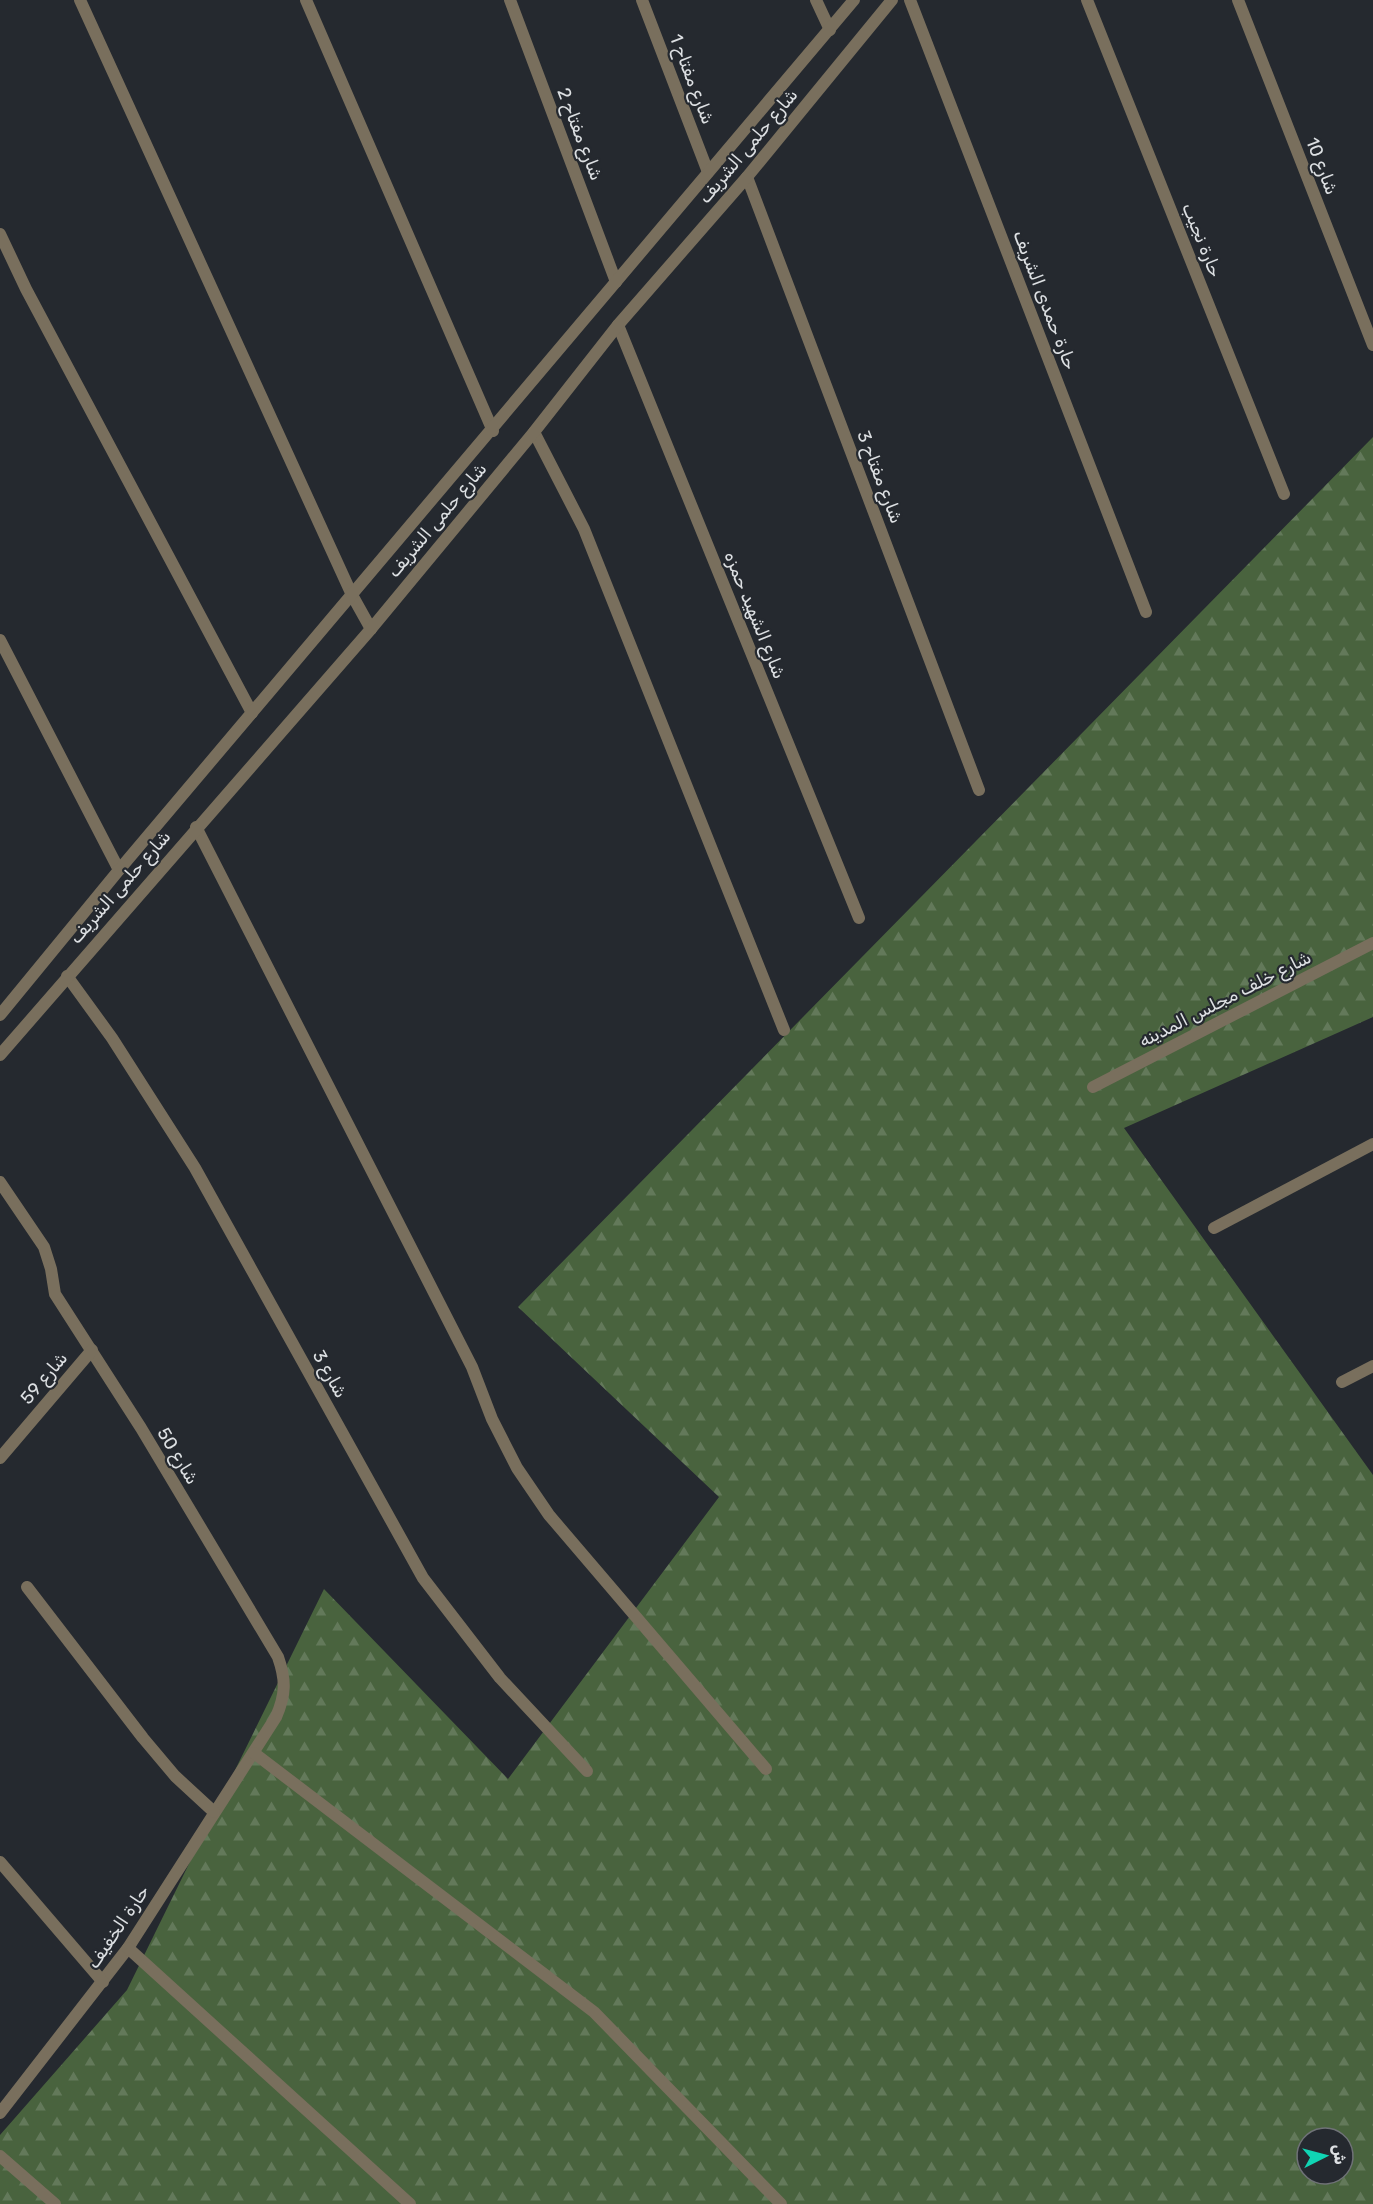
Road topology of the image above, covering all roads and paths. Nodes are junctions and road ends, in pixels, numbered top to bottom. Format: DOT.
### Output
graph roads {
  1 [pos="80,0"];
  2 [pos="306,0"];
  3 [pos="510,0"];
  4 [pos="642,0"];
  5 [pos="816,0"];
  6 [pos="854,0"];
  7 [pos="892,0"];
  8 [pos="910,0"];
  9 [pos="1087,0"];
  10 [pos="1238,0"];
  11 [pos="830,30"];
  12 [pos="708,172"];
  13 [pos="747,177"];
  14 [pos="0,234"];
  15 [pos="616,282"];
  16 [pos="618,325"];
  17 [pos="1373,345"];
  18 [pos="493,431"];
  19 [pos="534,432"];
  20 [pos="1284,494"];
  21 [pos="352,595"];
  22 [pos="1146,612"];
  23 [pos="370,629"];
  24 [pos="0,640"];
  25 [pos="252,713"];
  26 [pos="979,790"];
  27 [pos="196,827"];
  28 [pos="119,870"];
  29 [pos="859,918"];
  30 [pos="1373,943"];
  31 [pos="67,976"];
  32 [pos="0,1015"];
  33 [pos="784,1030"];
  34 [pos="0,1055"];
  35 [pos="1093,1087"];
  36 [pos="1373,1144"];
  37 [pos="0,1182"];
  38 [pos="1214,1228"];
  39 [pos="92,1350"];
  40 [pos="1373,1366"];
  41 [pos="1342,1382"];
  42 [pos="0,1458"];
  43 [pos="27,1587"];
  44 [pos="254,1753"];
  45 [pos="766,1769"];
  46 [pos="587,1771"];
  47 [pos="214,1812"];
  48 [pos="0,1862"];
  49 [pos="128,1948"];
  50 [pos="103,1982"];
  51 [pos="0,2091"];
  52 [pos="10,2101"];
  53 [pos="0,2113"];
  54 [pos="0,2156"];
  55 [pos="55,2204"];
  56 [pos="410,2204"];
  57 [pos="782,2204"];
  1 -- 21 [label="street"];
  2 -- 18 [label="street"];
  3 -- 15 [label="street, شارع مفتاح 2"];
  4 -- 12 [label="street, شارع مفتاح 1"];
  5 -- 11 [label="street"];
  6 -- 11 [label="street, شارع حلمى الشريف"];
  7 -- 13 [label="street, شارع حلمى الشريف"];
  8 -- 22 [label="street, حارة حمدى الشريف"];
  9 -- 20 [label="street, حارة نجيب"];
  10 -- 17 [label="street, شارع 10"];
  11 -- 12 [label="street, شارع حلمى الشريف"];
  12 -- 15 [label="street, شارع حلمى الشريف"];
  13 -- 16 [label="street, شارع حلمى الشريف"];
  13 -- 26 [label="street, شارع مفتاح 3"];
  14 -- 25 [label="street"];
  15 -- 18 [label="street, شارع حلمى الشريف"];
  16 -- 19 [label="street, شارع حلمى الشريف"];
  16 -- 29 [label="street, شارع الشهيد حمزه"];
  18 -- 21 [label="street, شارع حلمى الشريف"];
  19 -- 23 [label="street, شارع حلمى الشريف"];
  19 -- 33 [label="street"];
  21 -- 23 [label="street"];
  21 -- 25 [label="street, شارع حلمى الشريف"];
  23 -- 27 [label="street, شارع حلمى الشريف"];
  24 -- 28 [label="street"];
  25 -- 28 [label="street, شارع حلمى الشريف"];
  27 -- 31 [label="street, شارع حلمى الشريف"];
  27 -- 45 [label="street"];
  28 -- 32 [label="street, شارع حلمى الشريف"];
  30 -- 35 [label="street, شارع خلف مجلس المدينه"];
  31 -- 34 [label="street, شارع حلمى الشريف"];
  31 -- 46 [label="street, شارع 3"];
  36 -- 38 [label="street"];
  37 -- 39 [label="street, شارع 50"];
  39 -- 42 [label="street, شارع 59"];
  39 -- 44 [label="street, شارع 50"];
  40 -- 41 [label="street"];
  43 -- 47 [label="street"];
  44 -- 47 [label="street, حارة الخفيف"];
  44 -- 57 [label="street"];
  47 -- 49 [label="street, حارة الخفيف"];
  48 -- 50 [label="street"];
  49 -- 50 [label="street, حارة الخفيف"];
  49 -- 56 [label="street"];
  50 -- 52 [label="street, حارة الخفيف"];
  51 -- 52 [label="street"];
  52 -- 53 [label="street, حارة الخفيف"];
  54 -- 55 [label="street"];
}
